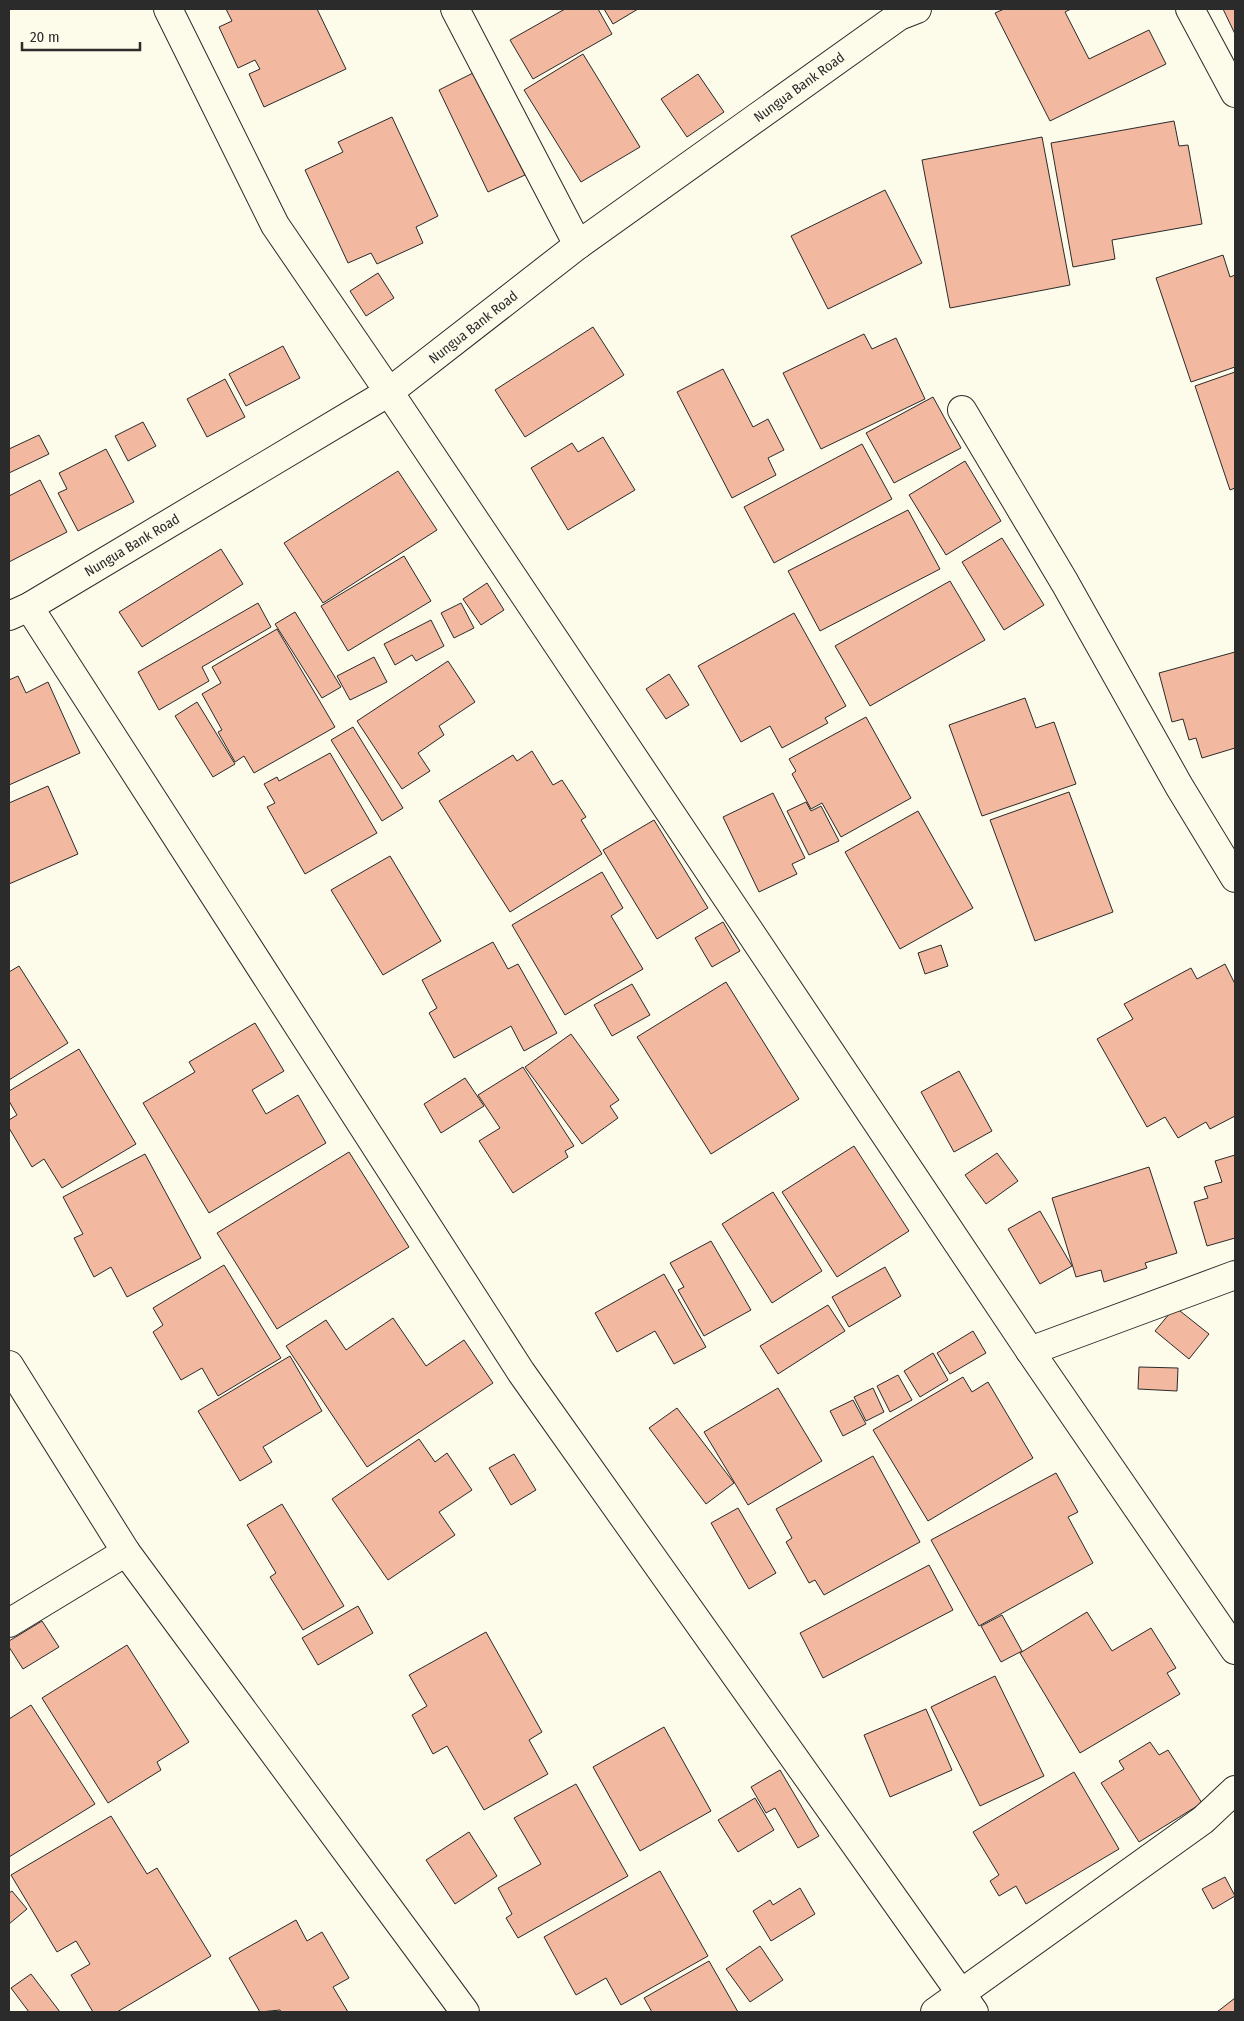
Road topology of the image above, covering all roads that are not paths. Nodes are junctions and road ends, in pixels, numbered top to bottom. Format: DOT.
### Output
graph roads {
  1 [pos="168,9"];
  2 [pos="455,9"];
  3 [pos="1190,9"];
  4 [pos="904,11"];
  5 [pos="1235,93"];
  6 [pos="578,245"];
  7 [pos="389,392"];
  8 [pos="962,410"];
  9 [pos="19,611"];
  10 [pos="1235,878"];
  11 [pos="1235,1275"];
  12 [pos="1030,1351"];
  13 [pos="9,1365"];
  14 [pos="126,1552"];
  15 [pos="9,1624"];
  16 [pos="1235,1650"];
  17 [pos="1235,1790"];
  18 [pos="968,2003"];
  19 [pos="465,2012"];
  20 [pos="935,2012"];
  1 -- 7 [label="street"];
  2 -- 6 [label="street"];
  3 -- 5 [label="street"];
  4 -- 6 [label="street, Nungua Bank Road"];
  6 -- 7 [label="street, Nungua Bank Road"];
  7 -- 9 [label="street, Nungua Bank Road"];
  7 -- 12 [label="street"];
  8 -- 10 [label="street"];
  9 -- 18 [label="street"];
  11 -- 12 [label="street"];
  12 -- 16 [label="street"];
  13 -- 14 [label="street"];
  14 -- 15 [label="street"];
  14 -- 19 [label="street"];
  17 -- 18 [label="street"];
  18 -- 20 [label="street"];
}
